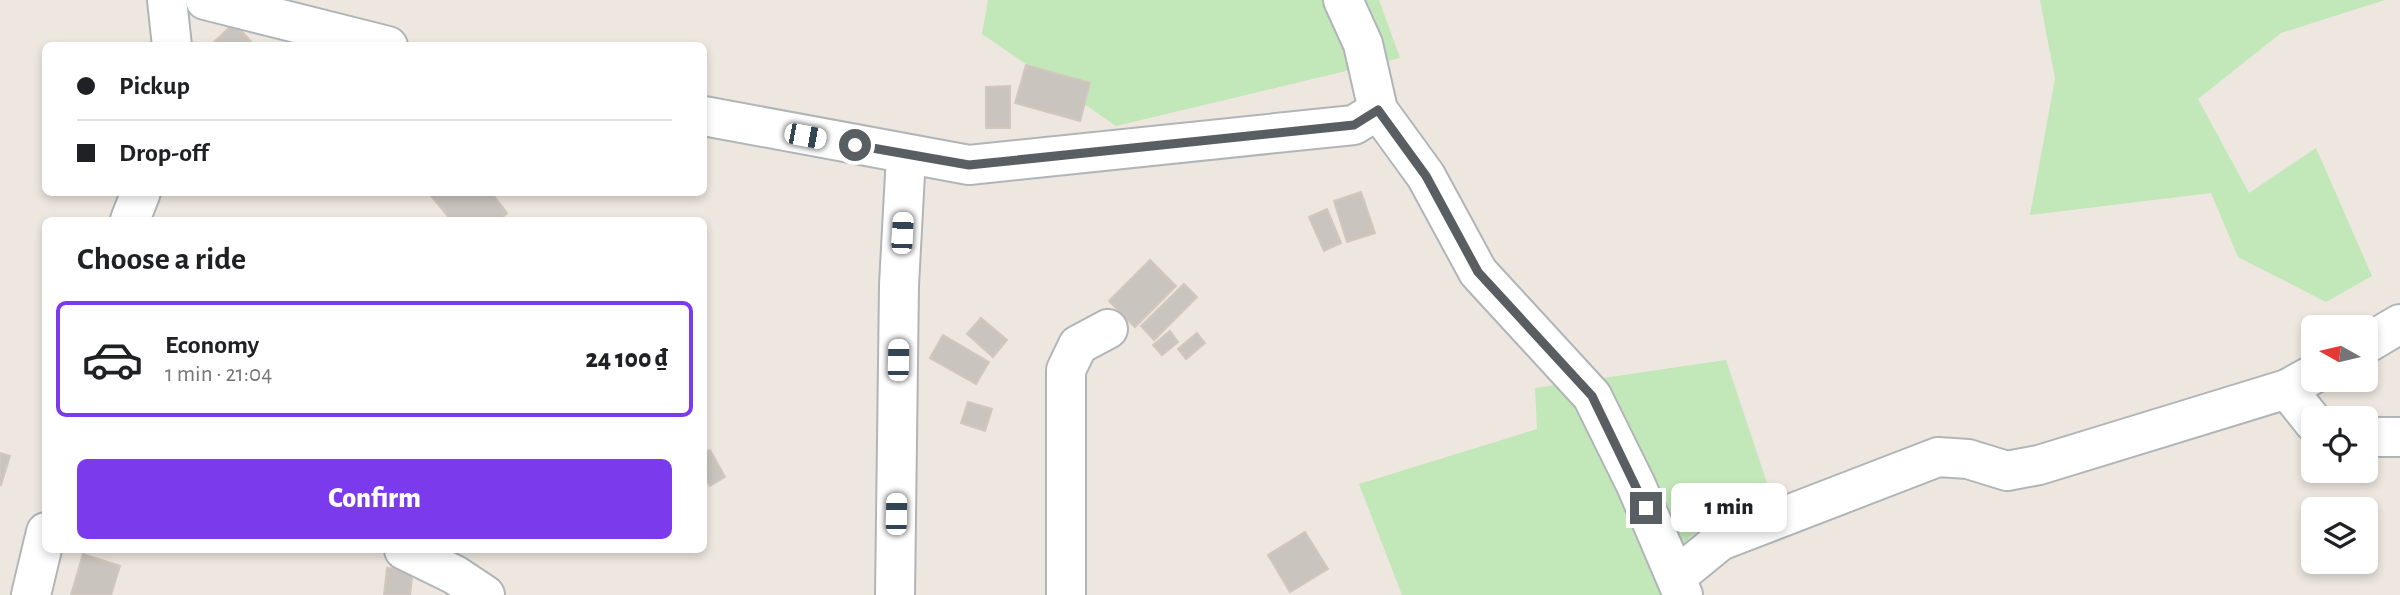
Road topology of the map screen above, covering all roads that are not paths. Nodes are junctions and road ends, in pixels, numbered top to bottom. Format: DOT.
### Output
graph roads {
  1 [pos="167,0"];
  2 [pos="205,0"];
  3 [pos="1343,0"];
  4 [pos="172,42"];
  5 [pos="372,42"];
  6 [pos="1378,110"];
  7 [pos="707,117"];
  8 [pos="906,155"];
  9 [pos="139,196"];
  10 [pos="131,217"];
  11 [pos="2400,324"];
  12 [pos="1108,329"];
  13 [pos="2378,337"];
  14 [pos="2300,381"];
  15 [pos="2308,406"];
  16 [pos="2378,437"];
  17 [pos="2400,437"];
  18 [pos="42,549"];
  19 [pos="410,553"];
  20 [pos="1680,586"];
  21 [pos="31,595"];
  22 [pos="485,595"];
  23 [pos="895,595"];
  24 [pos="1066,595"];
  1 -- 4 [label="street"];
  2 -- 5 [label="street"];
  3 -- 6 [label="street"];
  6 -- 8 [label="street"];
  6 -- 20 [label="street"];
  7 -- 8 [label="street"];
  8 -- 23 [label="street"];
  9 -- 10 [label="street"];
  11 -- 13 [label="street"];
  12 -- 24 [label="street"];
  14 -- 15 [label="street"];
  14 -- 20 [label="street"];
  16 -- 17 [label="street"];
  18 -- 21 [label="street"];
  19 -- 22 [label="street"];
}
